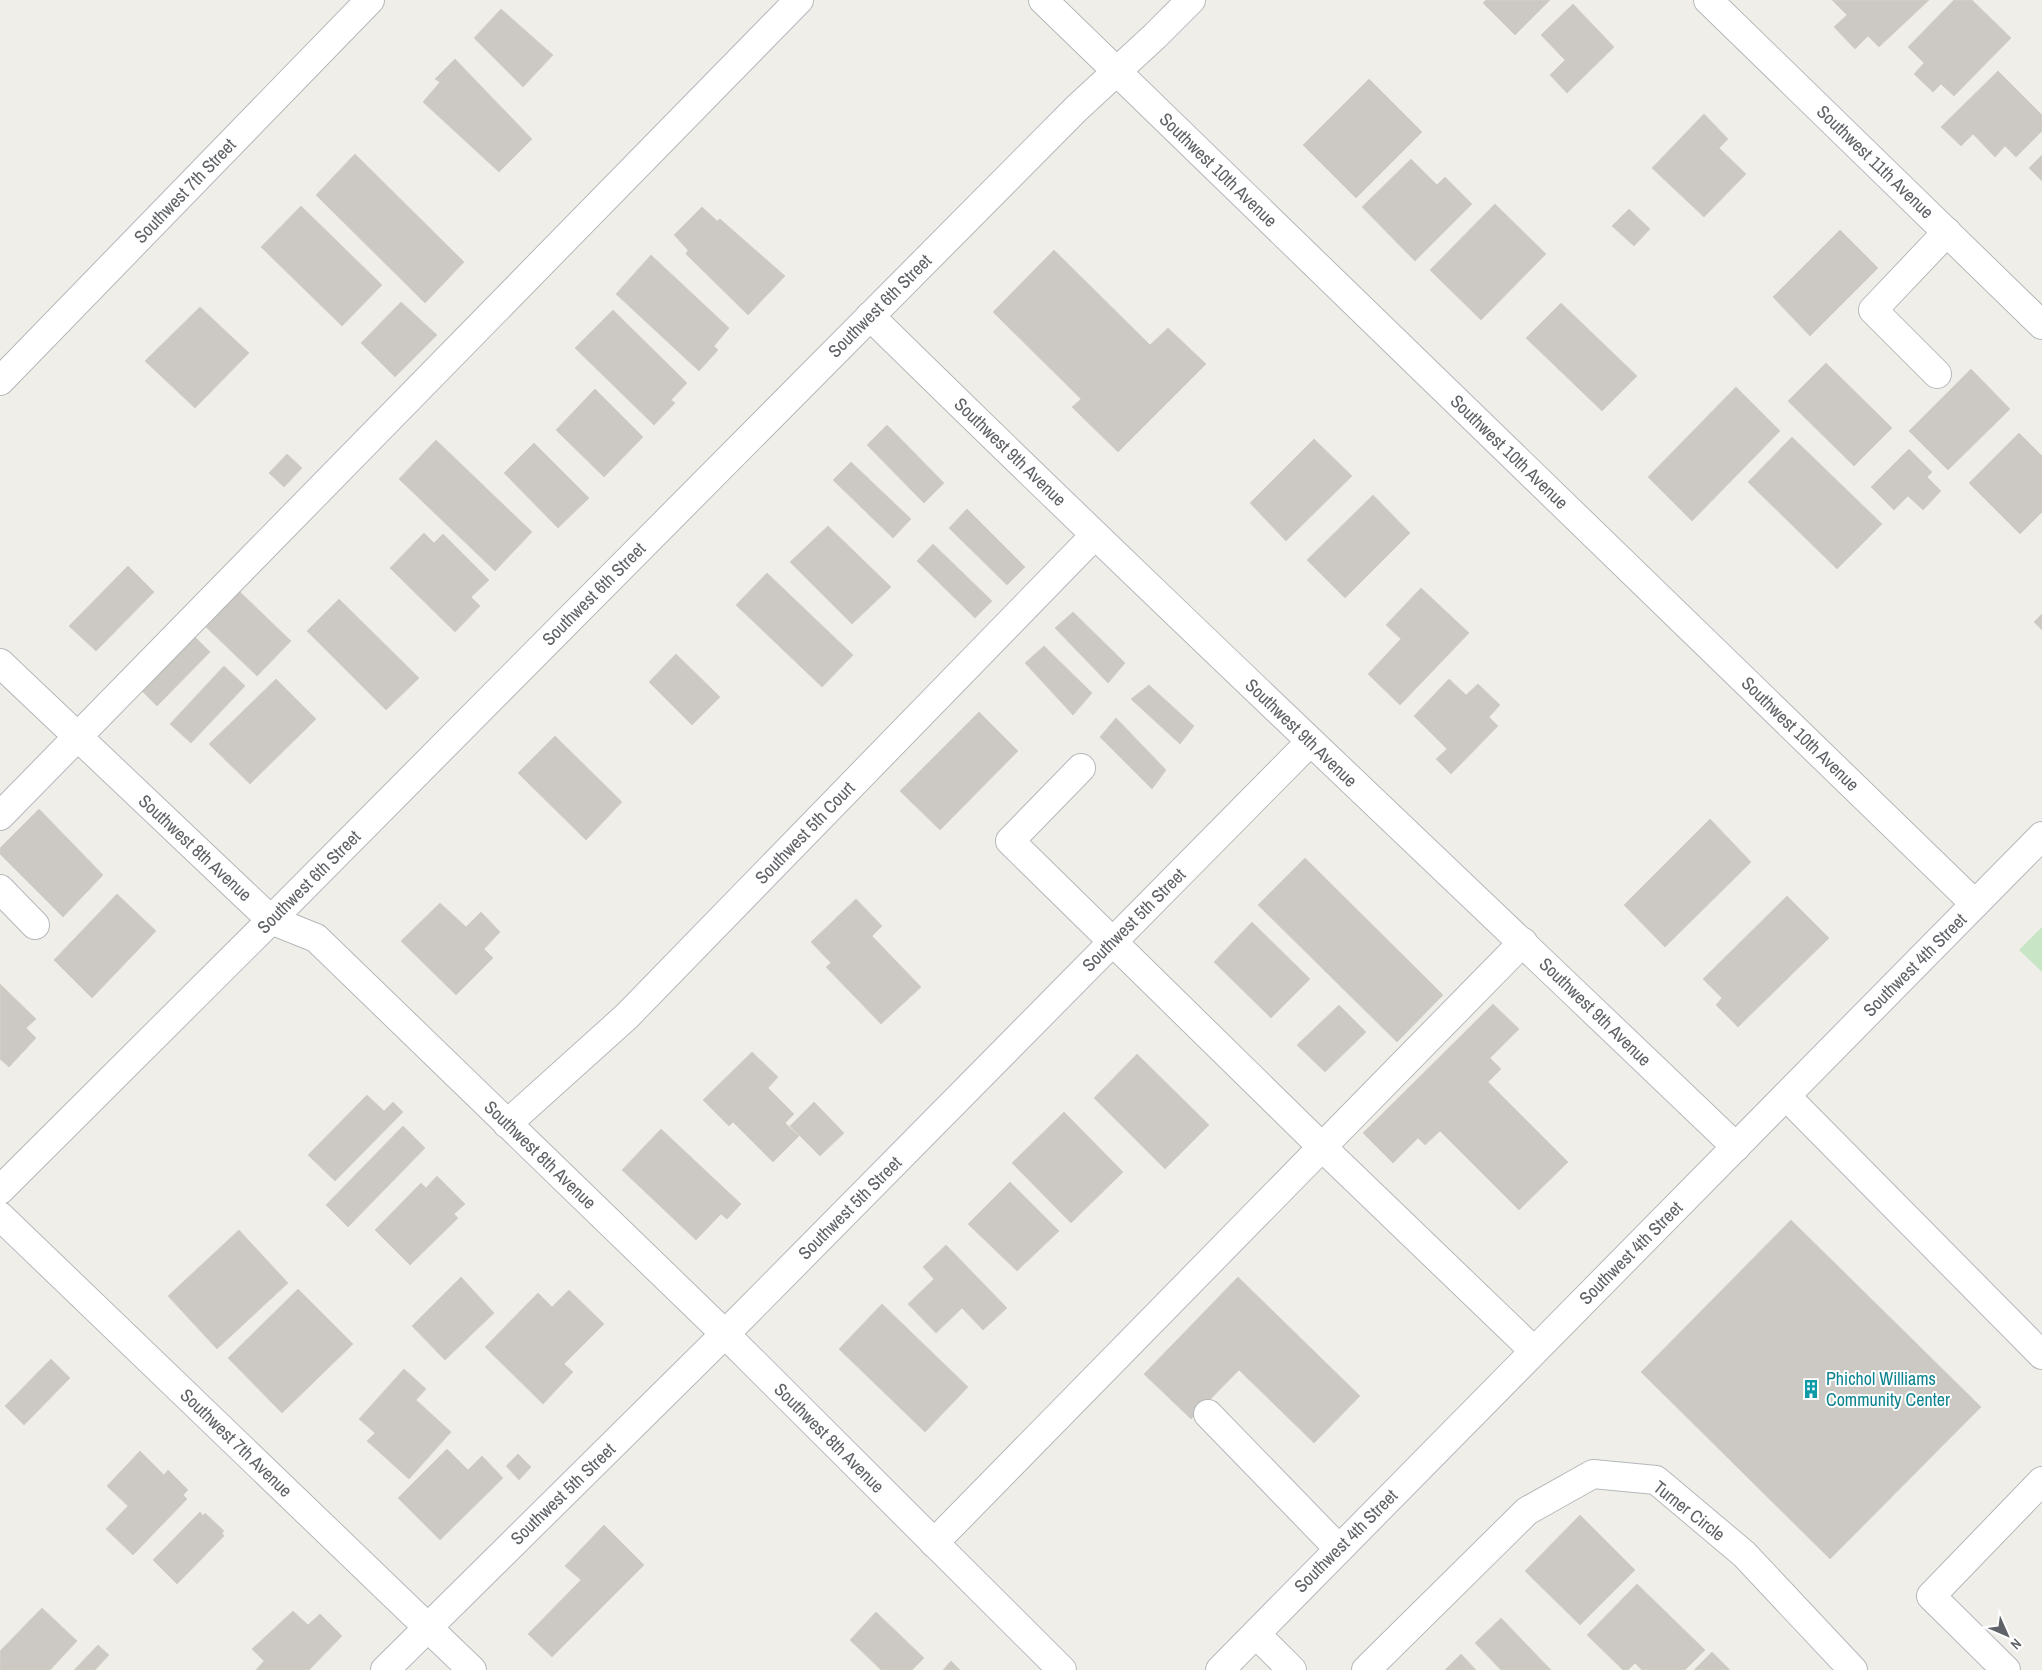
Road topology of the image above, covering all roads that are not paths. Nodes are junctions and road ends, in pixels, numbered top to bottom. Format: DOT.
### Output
graph roads {
  1 [pos="370,0"];
  2 [pos="799,0"];
  3 [pos="1043,0"];
  4 [pos="1191,0"];
  5 [pos="1708,0"];
  6 [pos="1116,71"];
  7 [pos="1947,232"];
  8 [pos="870,316"];
  9 [pos="2042,325"];
  10 [pos="1937,374"];
  11 [pos="0,381"];
  12 [pos="1095,535"];
  13 [pos="0,663"];
  14 [pos="78,738"];
  15 [pos="1310,742"];
  16 [pos="1081,768"];
  17 [pos="0,816"];
  18 [pos="2042,836"];
  19 [pos="0,889"];
  20 [pos="1975,904"];
  21 [pos="271,920"];
  22 [pos="35,925"];
  23 [pos="1112,942"];
  24 [pos="1523,942"];
  25 [pos="1786,1096"];
  26 [pos="507,1124"];
  27 [pos="1322,1147"];
  28 [pos="1736,1147"];
  29 [pos="0,1190"];
  30 [pos="0,1216"];
  31 [pos="725,1334"];
  32 [pos="1534,1351"];
  33 [pos="2042,1356"];
  34 [pos="1208,1414"];
  35 [pos="2042,1481"];
  36 [pos="934,1543"];
  37 [pos="1339,1549"];
  38 [pos="427,1627"];
  39 [pos="1256,1634"];
  40 [pos="385,1670"];
  41 [pos="472,1670"];
  42 [pos="1062,1670"];
  43 [pos="1220,1670"];
  44 [pos="1292,1670"];
  45 [pos="1366,1670"];
  46 [pos="1853,1670"];
  47 [pos="2006,1670"];
  1 -- 11 [label="street, Southwest 7th Street"];
  2 -- 14 [label="street"];
  3 -- 6 [label="street, Southwest 10th Avenue"];
  4 -- 6 [label="street, Southwest 6th Street"];
  5 -- 7 [label="street, Southwest 11th Avenue"];
  6 -- 8 [label="street, Southwest 6th Street"];
  6 -- 20 [label="street, Southwest 10th Avenue"];
  7 -- 9 [label="street, Southwest 11th Avenue"];
  7 -- 10 [label="street"];
  8 -- 12 [label="street, Southwest 9th Avenue"];
  8 -- 21 [label="street, Southwest 6th Street"];
  12 -- 15 [label="street, Southwest 9th Avenue"];
  12 -- 26 [label="street, Southwest 5th Court"];
  13 -- 14 [label="street, Southwest 8th Avenue"];
  14 -- 17 [label="street"];
  14 -- 21 [label="street, Southwest 8th Avenue"];
  15 -- 23 [label="street, Southwest 5th Street"];
  15 -- 24 [label="street, Southwest 9th Avenue"];
  16 -- 23 [label="street"];
  18 -- 20 [label="street, Southwest 4th Street"];
  19 -- 22 [label="street"];
  20 -- 25 [label="street, Southwest 4th Street"];
  21 -- 26 [label="street, Southwest 8th Avenue"];
  21 -- 29 [label="street, Southwest 6th Street"];
  23 -- 27 [label="street"];
  23 -- 31 [label="street, Southwest 5th Street"];
  24 -- 27 [label="street"];
  24 -- 28 [label="street, Southwest 9th Avenue"];
  25 -- 28 [label="street, Southwest 4th Street"];
  25 -- 33 [label="street"];
  26 -- 31 [label="street, Southwest 8th Avenue"];
  27 -- 32 [label="street"];
  27 -- 36 [label="street"];
  28 -- 32 [label="street, Southwest 4th Street"];
  30 -- 38 [label="street, Southwest 7th Avenue"];
  31 -- 36 [label="street, Southwest 8th Avenue"];
  31 -- 38 [label="street, Southwest 5th Street"];
  32 -- 37 [label="street, Southwest 4th Street"];
  34 -- 37 [label="street"];
  35 -- 47 [label="street"];
  36 -- 42 [label="street, Southwest 8th Avenue"];
  37 -- 39 [label="street, Southwest 4th Street"];
  38 -- 40 [label="street, Southwest 5th Street"];
  38 -- 41 [label="street, Southwest 7th Avenue"];
  39 -- 43 [label="street, Southwest 4th Street"];
  39 -- 44 [label="street"];
  45 -- 46 [label="street, Turner Circle"];
}
